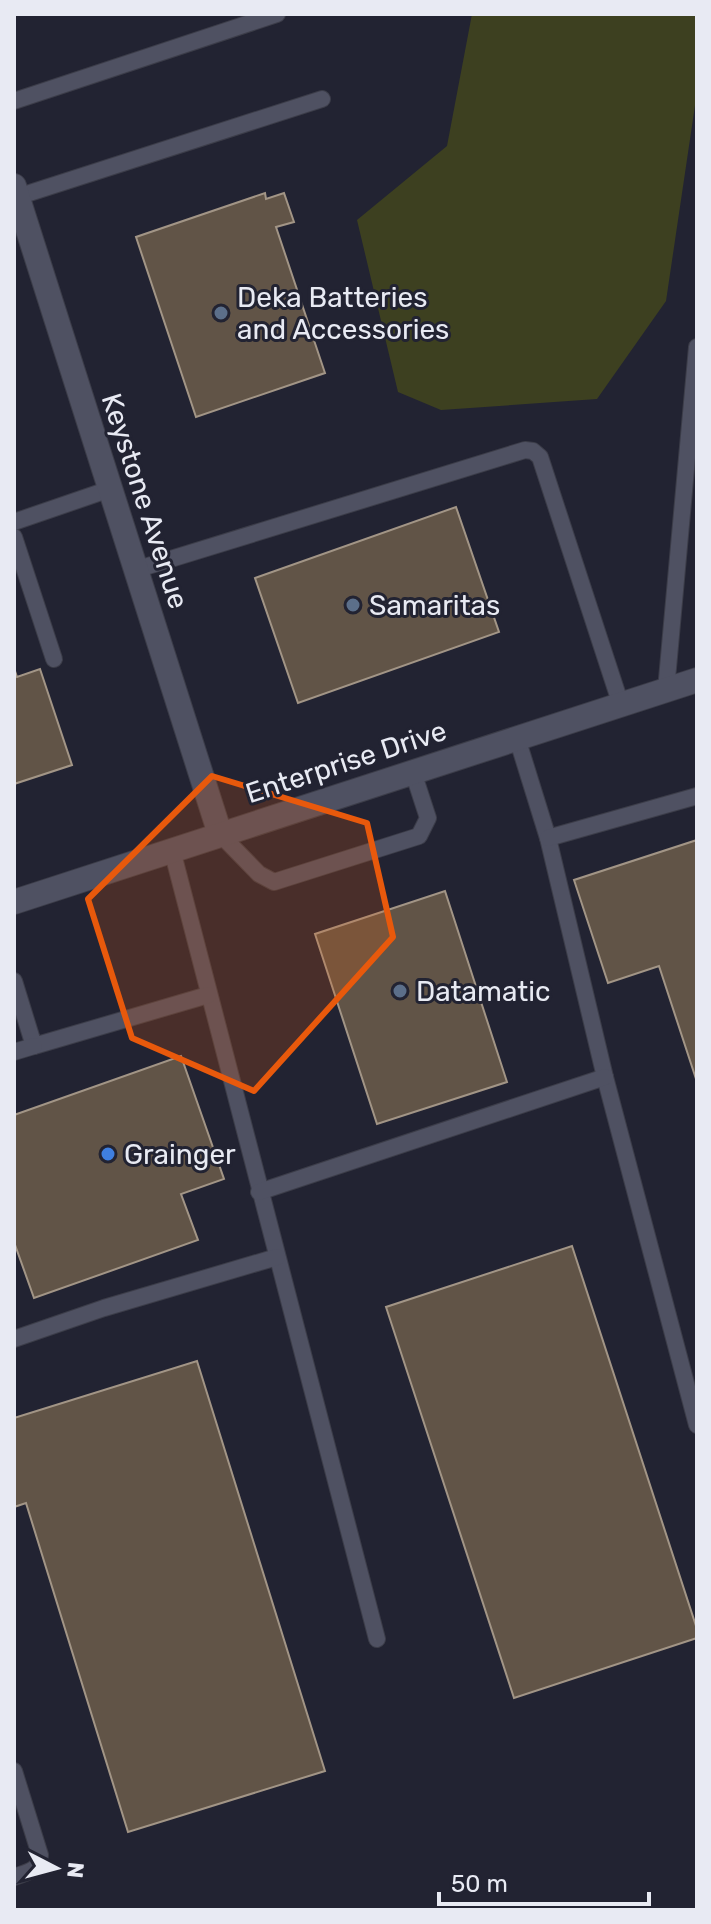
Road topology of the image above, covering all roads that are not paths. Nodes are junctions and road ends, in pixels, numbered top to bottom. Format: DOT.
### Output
graph roads {
  1 [pos="277,14"];
  2 [pos="322,99"];
  3 [pos="14,101"];
  4 [pos="15,193"];
  5 [pos="697,347"];
  6 [pos="110,489"];
  7 [pos="14,522"];
  8 [pos="14,537"];
  9 [pos="135,570"];
  10 [pos="54,659"];
  11 [pos="697,680"];
  12 [pos="666,690"];
  13 [pos="621,705"];
  14 [pos="517,738"];
  15 [pos="413,772"];
  16 [pos="697,796"];
  17 [pos="220,834"];
  18 [pos="548,838"];
  19 [pos="172,850"];
  20 [pos="14,902"];
  21 [pos="14,981"];
  22 [pos="208,995"];
  23 [pos="34,1046"];
  24 [pos="14,1052"];
  25 [pos="605,1077"];
  26 [pos="259,1192"];
  27 [pos="277,1257"];
  28 [pos="14,1339"];
  29 [pos="697,1425"];
  30 [pos="377,1639"];
  31 [pos="14,1771"];
  32 [pos="14,1877"];
  1 -- 3 [label="lane"];
  2 -- 4 [label="lane"];
  4 -- 6 [label="street, Keystone Avenue"];
  5 -- 12 [label="lane"];
  6 -- 7 [label="lane"];
  6 -- 9 [label="street, Keystone Avenue"];
  8 -- 10 [label="lane"];
  9 -- 13 [label="lane"];
  9 -- 17 [label="street, Keystone Avenue"];
  11 -- 12 [label="street, Enterprise Drive"];
  12 -- 13 [label="street, Enterprise Drive"];
  13 -- 14 [label="street, Enterprise Drive"];
  14 -- 15 [label="street, Enterprise Drive"];
  14 -- 18 [label="lane"];
  15 -- 17 [label="street, Enterprise Drive"];
  15 -- 17 [label="lane"];
  16 -- 18 [label="lane"];
  17 -- 19 [label="street, Enterprise Drive"];
  18 -- 25 [label="lane"];
  19 -- 20 [label="street, Enterprise Drive"];
  19 -- 22 [label="lane"];
  21 -- 23 [label="lane"];
  22 -- 23 [label="lane"];
  22 -- 26 [label="lane"];
  23 -- 24 [label="lane"];
  25 -- 26 [label="lane"];
  25 -- 29 [label="lane"];
  26 -- 27 [label="lane"];
  27 -- 28 [label="lane"];
  27 -- 30 [label="lane"];
  31 -- 32 [label="lane"];
}
